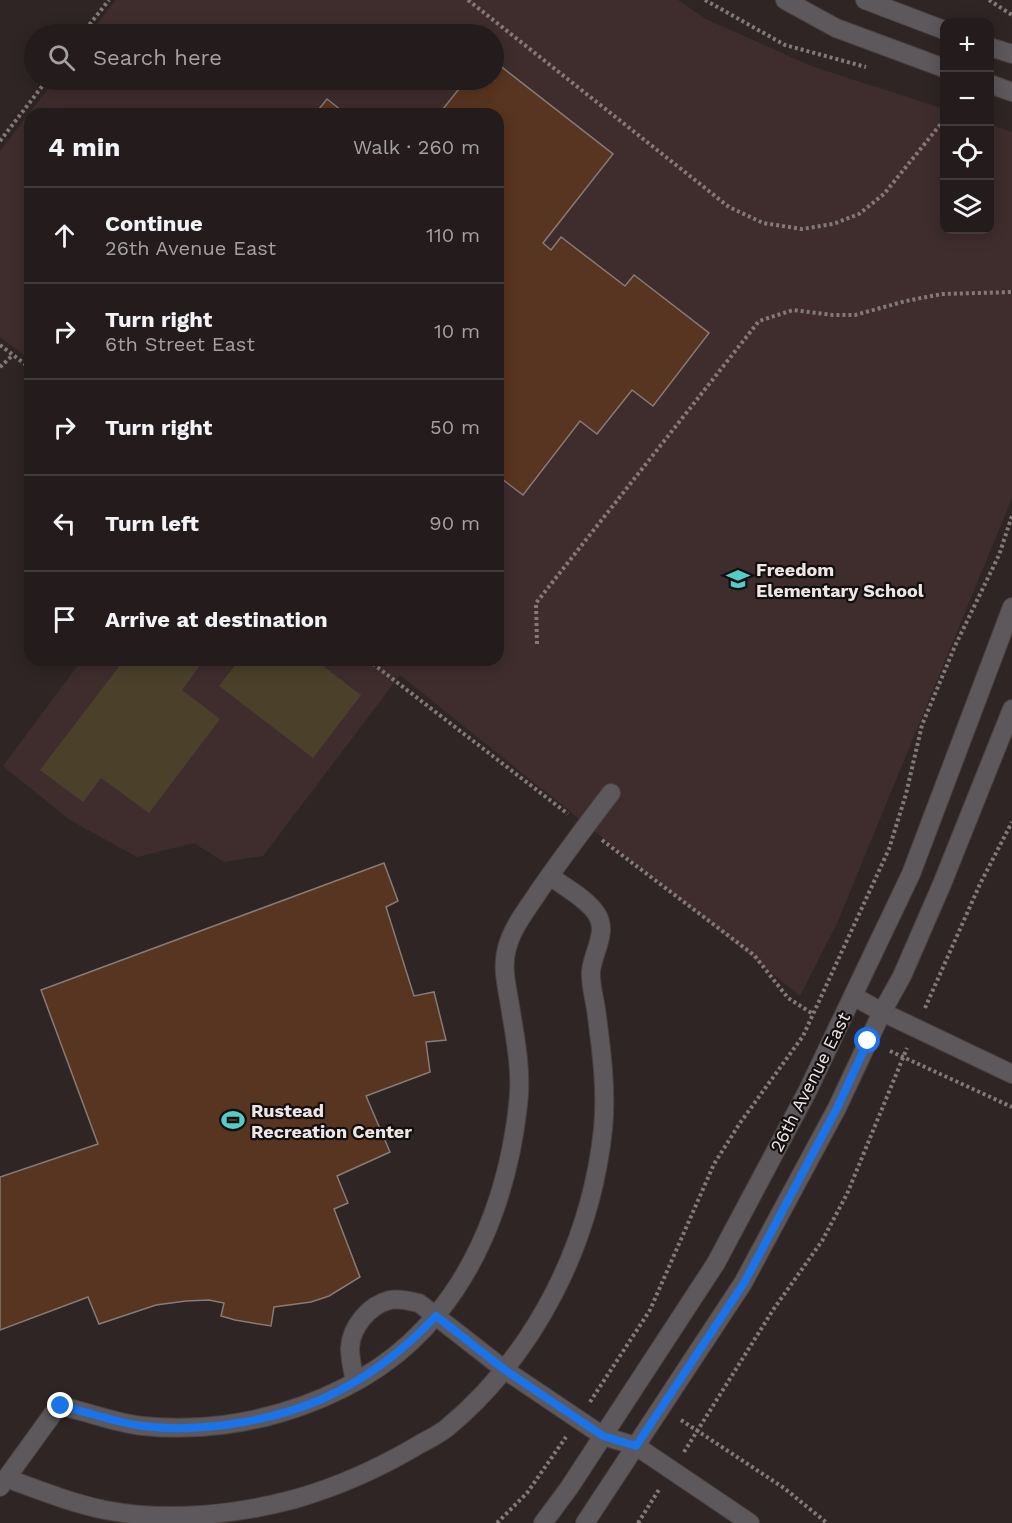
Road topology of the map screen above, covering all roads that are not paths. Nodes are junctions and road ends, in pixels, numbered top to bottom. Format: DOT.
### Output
graph roads {
  1 [pos="785,0"];
  2 [pos="865,0"];
  3 [pos="940,28"];
  4 [pos="994,48"];
  5 [pos="1012,54"];
  6 [pos="940,66"];
  7 [pos="994,85"];
  8 [pos="1012,92"];
  9 [pos="1012,607"];
  10 [pos="1012,709"];
  11 [pos="611,793"];
  12 [pos="549,876"];
  13 [pos="853,996"];
  14 [pos="882,1012"];
  15 [pos="1012,1074"];
  16 [pos="436,1316"];
  17 [pos="505,1370"];
  18 [pos="355,1382"];
  19 [pos="603,1436"];
  20 [pos="636,1446"];
  21 [pos="3,1483"];
  22 [pos="543,1523"];
  23 [pos="585,1523"];
  24 [pos="750,1523"];
  1 -- 6 [label="street"];
  2 -- 3 [label="street"];
  4 -- 5 [label="street"];
  7 -- 8 [label="street"];
  9 -- 13 [label="street, 26th Avenue East"];
  10 -- 14 [label="street, 26th Avenue East"];
  11 -- 12 [label="street"];
  12 -- 16 [label="street"];
  12 -- 17 [label="street"];
  13 -- 14 [label="street"];
  13 -- 19 [label="street, 26th Avenue East"];
  14 -- 15 [label="street"];
  14 -- 20 [label="street, 26th Avenue East"];
  16 -- 17 [label="street"];
  16 -- 18 [label="street"];
  16 -- 18 [label="street"];
  17 -- 19 [label="street"];
  17 -- 21 [label="street"];
  18 -- 21 [label="street"];
  19 -- 20 [label="street"];
  19 -- 22 [label="street, 26th Avenue East"];
  20 -- 23 [label="street, 26th Avenue East"];
  20 -- 24 [label="street"];
}
